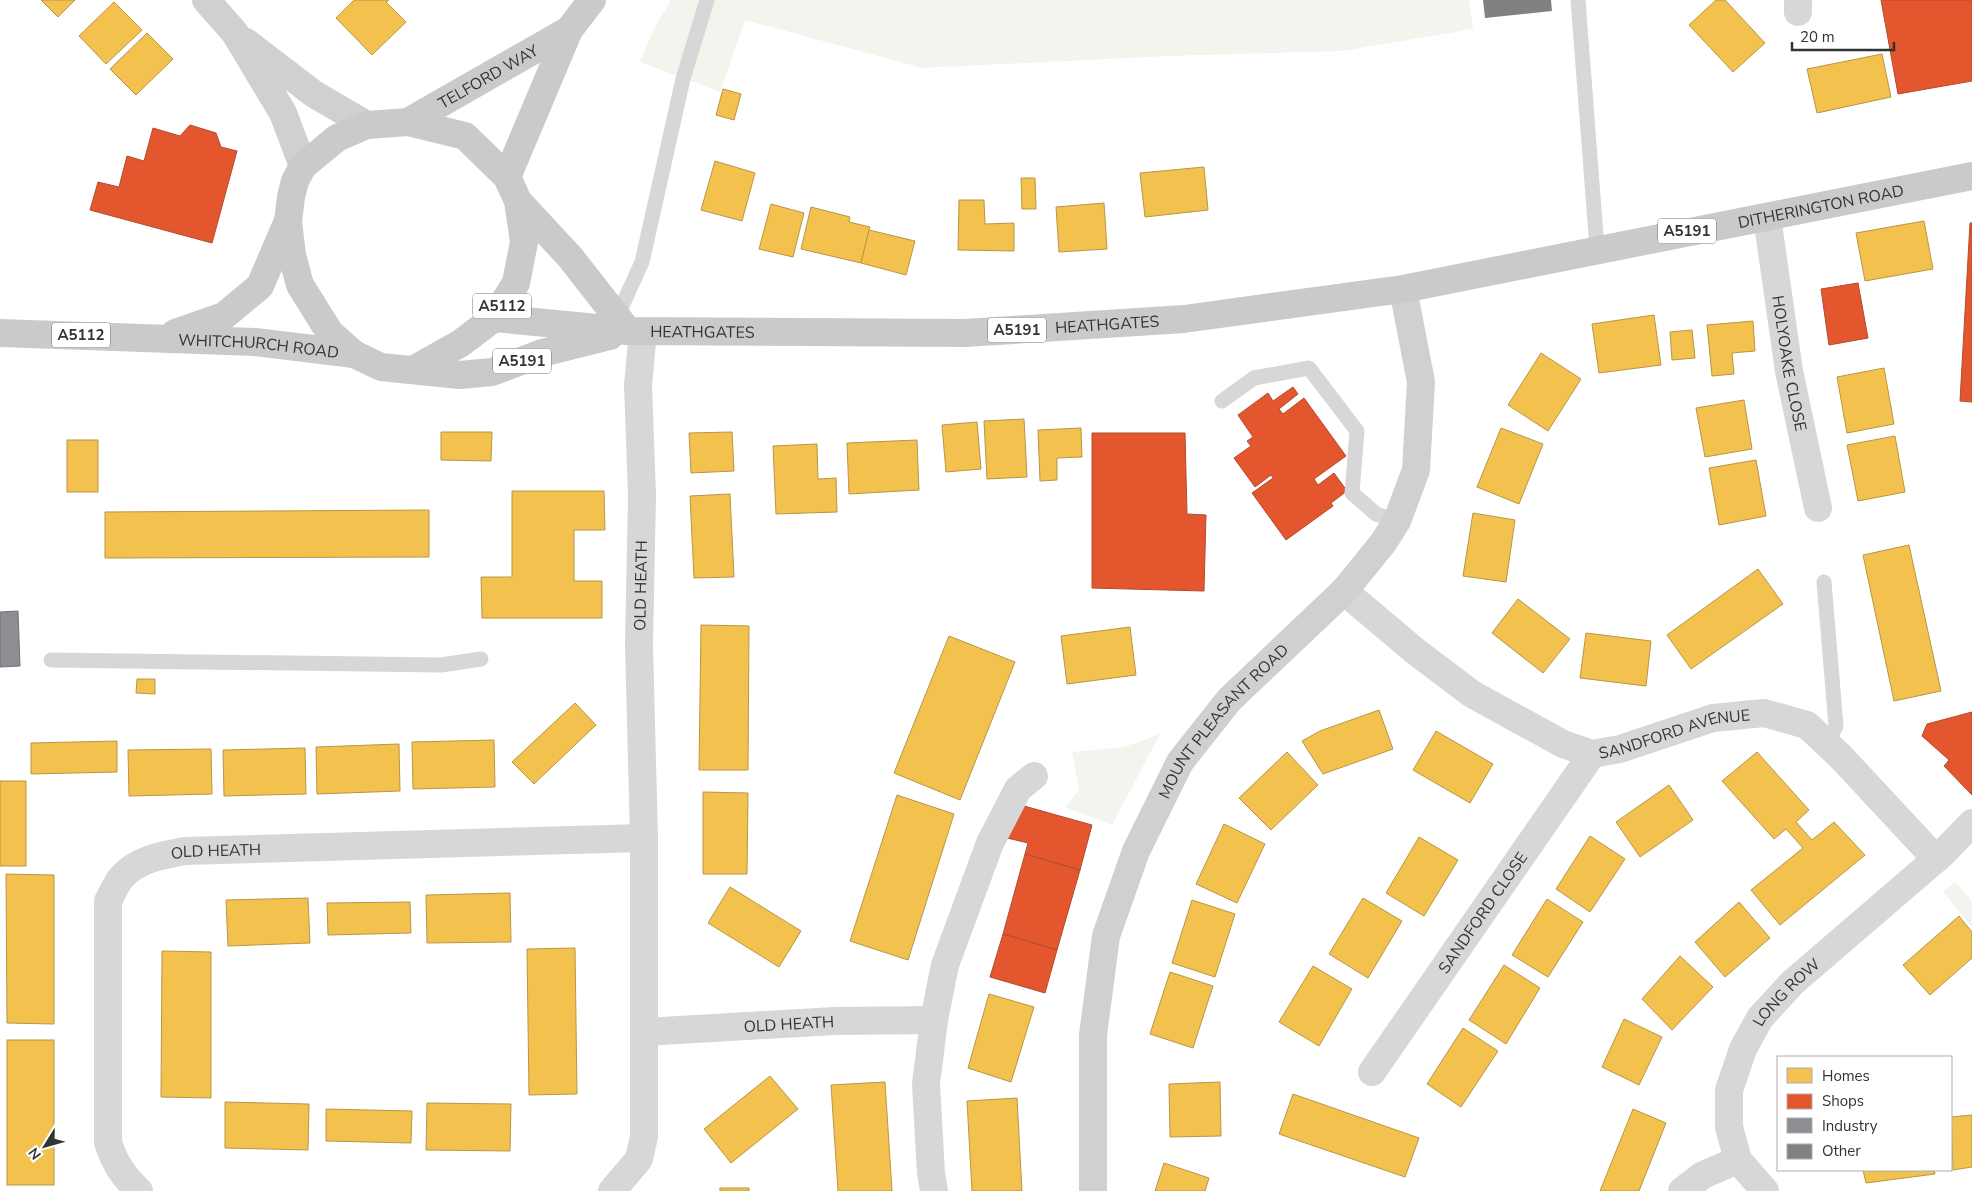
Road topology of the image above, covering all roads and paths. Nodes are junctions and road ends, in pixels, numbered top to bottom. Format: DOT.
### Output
graph roads {
  1 [pos="206,0"];
  2 [pos="592,0"];
  3 [pos="707,0"];
  4 [pos="1578,0"];
  5 [pos="569,30"];
  6 [pos="235,33"];
  7 [pos="408,122"];
  8 [pos="367,125"];
  9 [pos="303,166"];
  10 [pos="1972,176"];
  11 [pos="513,189"];
  12 [pos="1766,217"];
  13 [pos="288,222"];
  14 [pos="1597,248"];
  15 [pos="1403,289"];
  16 [pos="494,318"];
  17 [pos="629,326"];
  18 [pos="0,333"];
  19 [pos="163,338"];
  20 [pos="354,354"];
  21 [pos="413,370"];
  22 [pos="1222,400"];
  23 [pos="1818,508"];
  24 [pos="1397,521"];
  25 [pos="1824,582"];
  26 [pos="1344,591"];
  27 [pos="480,659"];
  28 [pos="51,660"];
  29 [pos="1827,744"];
  30 [pos="1592,754"];
  31 [pos="1034,776"];
  32 [pos="1972,823"];
  33 [pos="644,838"];
  34 [pos="1936,859"];
  35 [pos="934,1020"];
  36 [pos="644,1032"];
  37 [pos="1372,1072"];
  38 [pos="1738,1160"];
  39 [pos="139,1191"];
  40 [pos="612,1191"];
  41 [pos="934,1191"];
  42 [pos="1093,1191"];
  43 [pos="1682,1191"];
  44 [pos="1765,1191"];
  1 -- 6 [label="street"];
  2 -- 5 [label="main road, TELFORD WAY / A5112"];
  3 -- 17 [label="lane"];
  4 -- 14 [label="lane"];
  5 -- 7 [label="main road, TELFORD WAY / A5112"];
  5 -- 11 [label="main road, TELFORD WAY / A5112"];
  6 -- 8 [label="street"];
  6 -- 9 [label="street"];
  7 -- 8 [label="main road, A5112"];
  7 -- 11 [label="main road, A5112"];
  8 -- 9 [label="main road, A5112"];
  9 -- 13 [label="main road, A5112"];
  10 -- 12 [label="main road, DITHERINGTON ROAD / A5191"];
  11 -- 16 [label="main road, A5112"];
  11 -- 17 [label="main road"];
  12 -- 14 [label="main road, DITHERINGTON ROAD / A5191"];
  12 -- 23 [label="street, HOLYOAKE CLOSE"];
  13 -- 19 [label="main road, WHITCHURCH ROAD / A5112"];
  13 -- 20 [label="main road, A5112"];
  14 -- 15 [label="main road, DITHERINGTON ROAD / A5191"];
  15 -- 17 [label="main road, HEATHGATES / A5191"];
  15 -- 24 [label="street, MOUNT PLEASANT ROAD"];
  16 -- 17 [label="main road, HEATHGATES / A5191"];
  16 -- 21 [label="main road, A5112"];
  17 -- 21 [label="main road, A5191"];
  17 -- 33 [label="street, OLD HEATH"];
  18 -- 19 [label="main road, WHITCHURCH ROAD / A5112"];
  19 -- 20 [label="main road, WHITCHURCH ROAD / A5112"];
  20 -- 21 [label="main road, A5112"];
  22 -- 24 [label="lane"];
  24 -- 26 [label="street, MOUNT PLEASANT ROAD"];
  25 -- 29 [label="lane"];
  26 -- 30 [label="street, SANDFORD AVENUE"];
  26 -- 42 [label="street, MOUNT PLEASANT ROAD"];
  27 -- 28 [label="lane"];
  29 -- 30 [label="street, SANDFORD AVENUE"];
  29 -- 34 [label="street, SANDFORD AVENUE"];
  30 -- 37 [label="street, SANDFORD CLOSE"];
  31 -- 35 [label="street"];
  32 -- 34 [label="street, LONG ROW"];
  33 -- 36 [label="street, OLD HEATH"];
  33 -- 39 [label="street, OLD HEATH"];
  34 -- 38 [label="street, LONG ROW"];
  35 -- 36 [label="street, OLD HEATH"];
  35 -- 41 [label="street"];
  36 -- 40 [label="street, OLD HEATH"];
  38 -- 43 [label="street"];
  38 -- 44 [label="street"];
}
